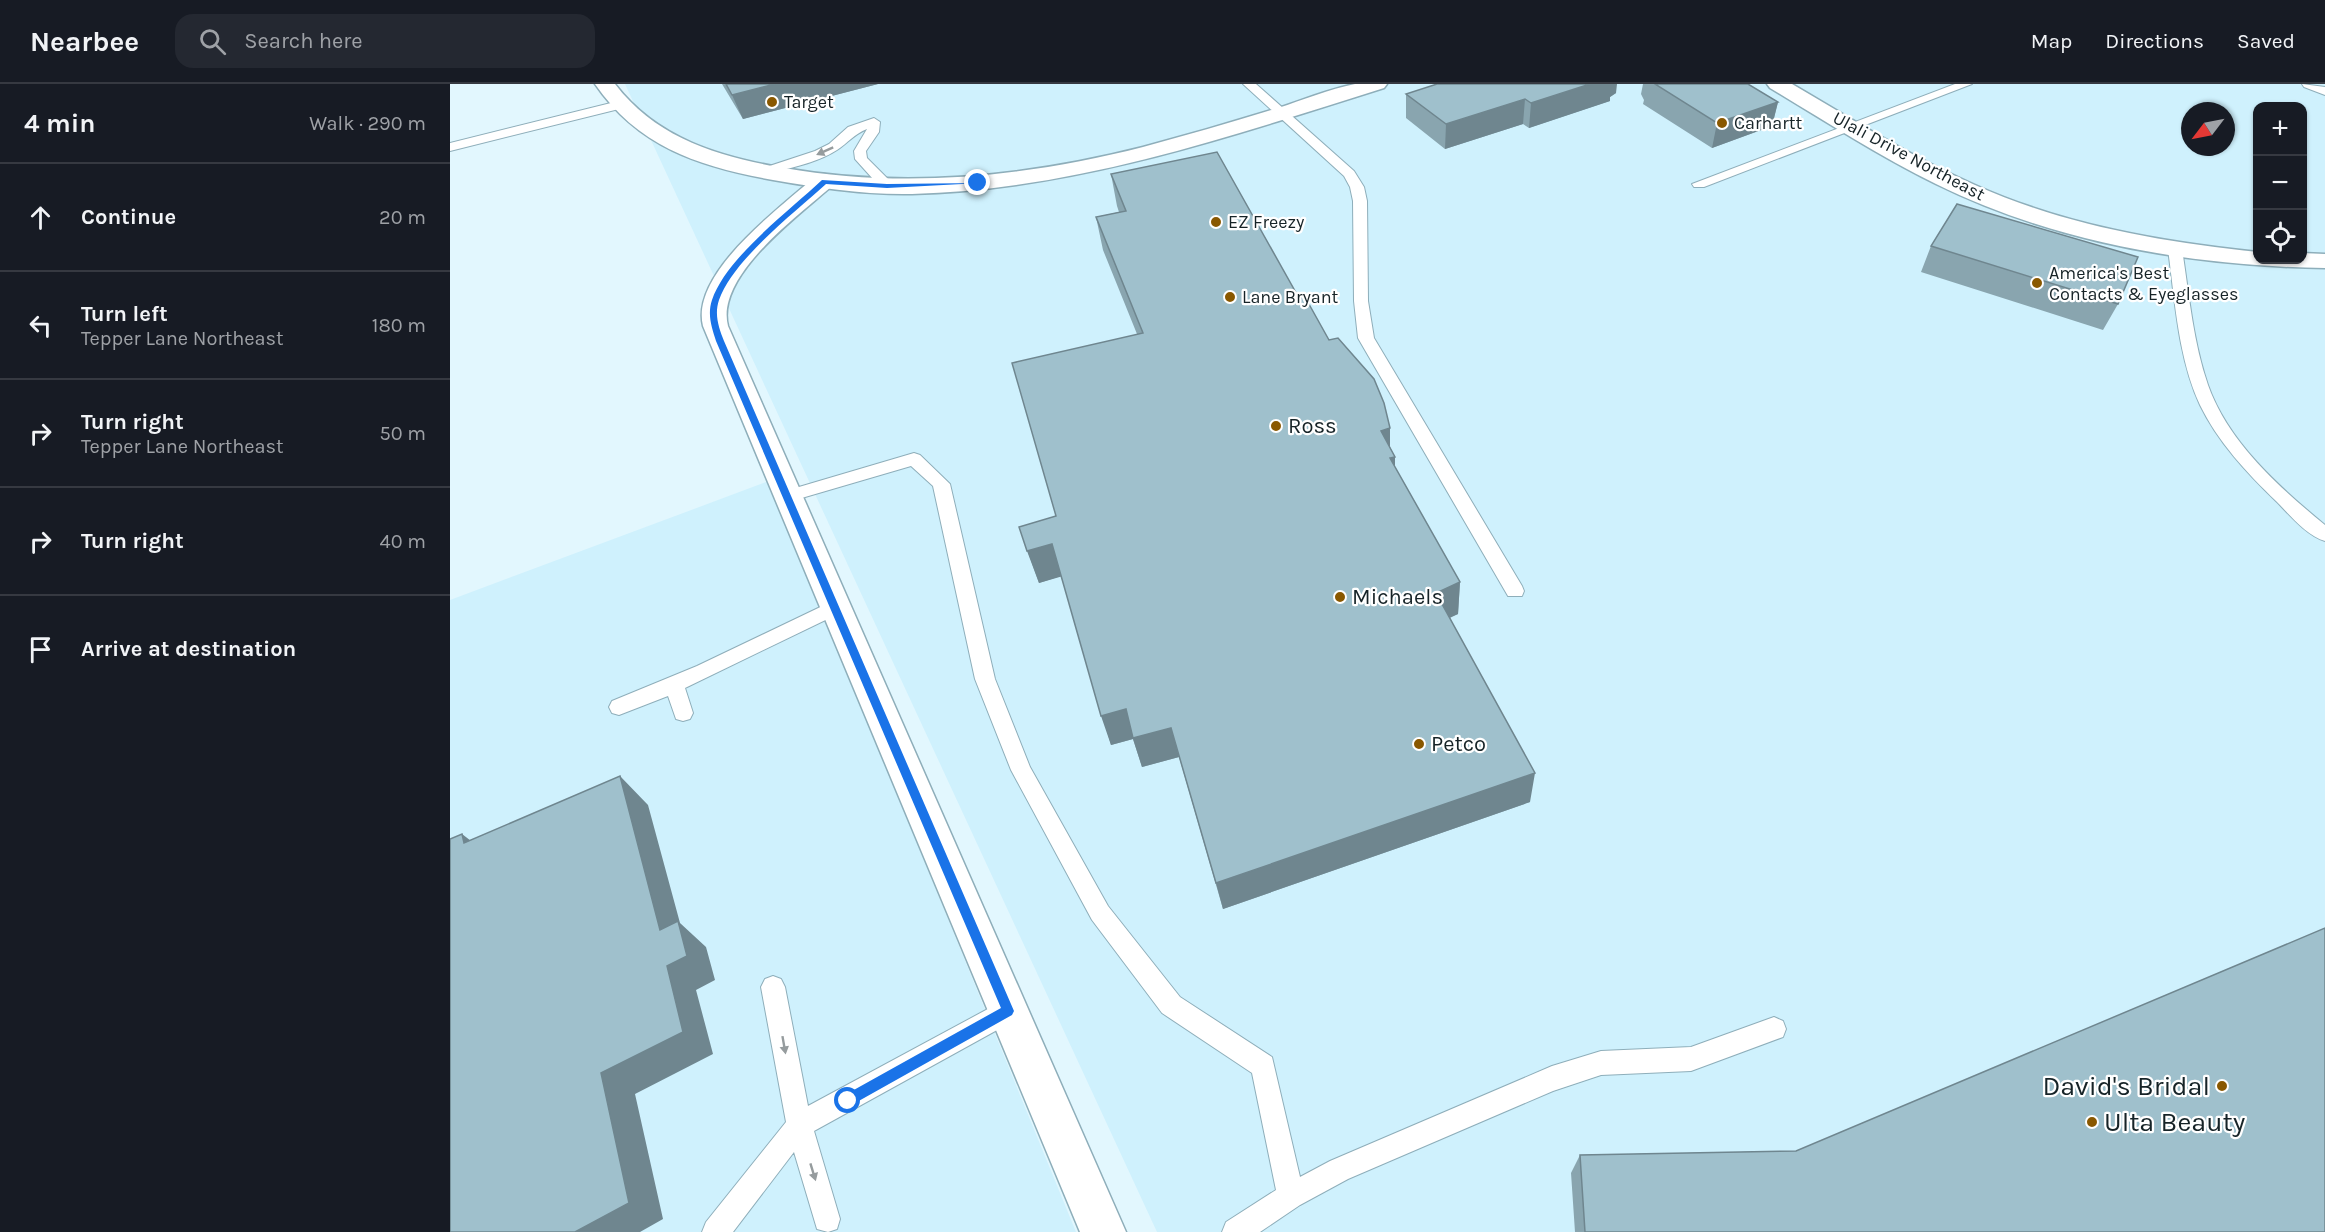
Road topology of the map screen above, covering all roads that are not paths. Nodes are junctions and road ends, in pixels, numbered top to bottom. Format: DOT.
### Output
graph roads {
  1 [pos="605,84"];
  2 [pos="1249,84"];
  3 [pos="1377,84"];
  4 [pos="1777,84"];
  5 [pos="1966,84"];
  6 [pos="2308,84"];
  7 [pos="2325,92"];
  8 [pos="619,105"];
  9 [pos="1282,113"];
  10 [pos="1852,127"];
  11 [pos="450,147"];
  12 [pos="761,171"];
  13 [pos="824,182"];
  14 [pos="1699,184"];
  15 [pos="887,186"];
  16 [pos="2175,249"];
  17 [pos="2253,258"];
  18 [pos="2307,261"];
  19 [pos="2325,261"];
  20 [pos="788,496"];
  21 [pos="2325,535"];
  22 [pos="1515,591"];
  23 [pos="835,607"];
  24 [pos="674,684"];
  25 [pos="619,707"];
  26 [pos="683,713"];
  27 [pos="773,987"];
  28 [pos="1008,1011"];
  29 [pos="1774,1029"];
  30 [pos="799,1125"];
  31 [pos="1291,1196"];
  32 [pos="827,1219"];
  33 [pos="716,1232"];
  34 [pos="1103,1232"];
  35 [pos="1236,1232"];
  1 -- 8 [label="street"];
  2 -- 9 [label="lane"];
  3 -- 9 [label="street"];
  4 -- 10 [label="street, Ulali Drive Northeast"];
  5 -- 10 [label="lane"];
  6 -- 7 [label="lane"];
  8 -- 11 [label="lane"];
  8 -- 12 [label="street"];
  9 -- 15 [label="street"];
  9 -- 22 [label="lane"];
  10 -- 14 [label="lane"];
  10 -- 16 [label="street, Ulali Drive Northeast"];
  12 -- 13 [label="street"];
  15 -- 12 [label="lane, one-way"];
  13 -- 15 [label="street"];
  13 -- 20 [label="street"];
  16 -- 17 [label="street, Ulali Drive Northeast"];
  16 -- 21 [label="lane"];
  18 -- 19 [label="street"];
  20 -- 23 [label="street"];
  20 -- 31 [label="lane"];
  23 -- 24 [label="lane"];
  23 -- 28 [label="street"];
  24 -- 25 [label="lane"];
  24 -- 26 [label="lane"];
  27 -- 30 [label="lane, one-way"];
  28 -- 30 [label="lane"];
  28 -- 34 [label="street"];
  29 -- 31 [label="lane"];
  30 -- 32 [label="lane, one-way"];
  30 -- 33 [label="lane"];
  31 -- 35 [label="lane"];
}
